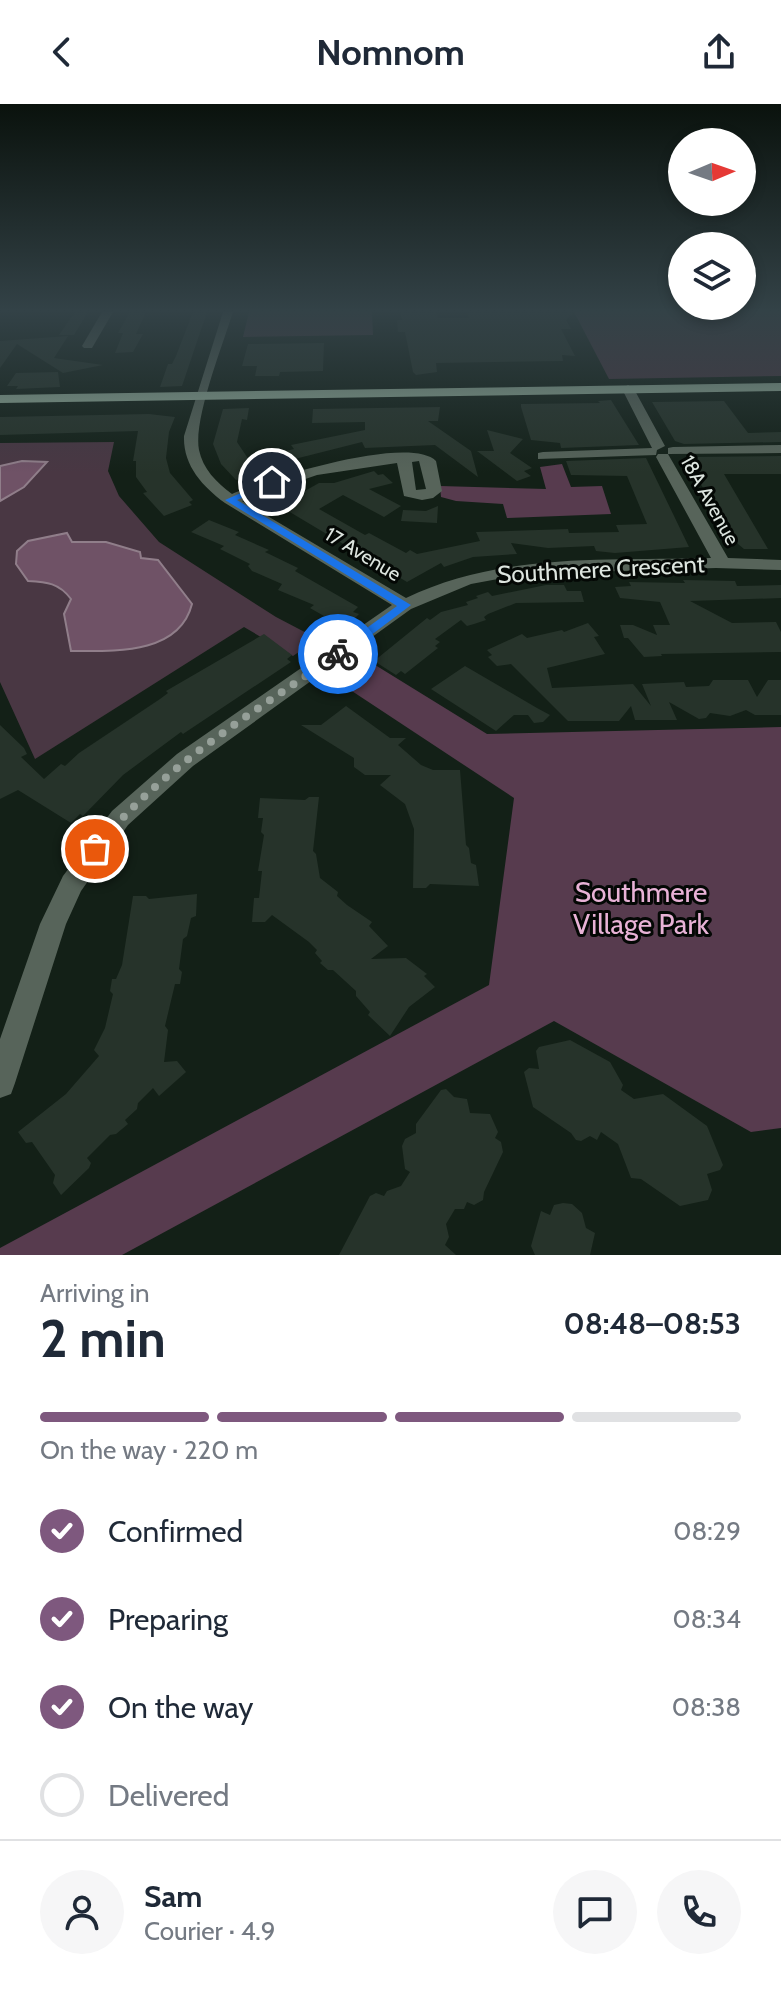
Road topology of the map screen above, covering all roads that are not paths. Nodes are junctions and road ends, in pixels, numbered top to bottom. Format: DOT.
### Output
graph roads {
  1 [pos="212,366"];
  2 [pos="781,387"];
  3 [pos="628,389"];
  4 [pos="202,397"];
  5 [pos="0,399"];
  6 [pos="781,449"];
  7 [pos="661,451"];
  8 [pos="543,456"];
  9 [pos="404,458"];
  10 [pos="230,500"];
  11 [pos="722,563"];
  12 [pos="781,565"];
  13 [pos="405,605"];
  14 [pos="0,1083"];
  1 -- 4 [label="street, 17 Avenue"];
  2 -- 3 [label="main road"];
  3 -- 4 [label="main road"];
  3 -- 7 [label="street, 18A Avenue"];
  4 -- 5 [label="main road"];
  4 -- 10 [label="street, 17 Avenue"];
  6 -- 7 [label="street"];
  7 -- 8 [label="street"];
  7 -- 11 [label="street, 18A Avenue"];
  9 -- 10 [label="street"];
  10 -- 13 [label="street, 17 Avenue"];
  11 -- 12 [label="street, Southmere Crescent"];
  11 -- 13 [label="street, Southmere Crescent"];
  13 -- 14 [label="street, Southmere Crescent"];
}
